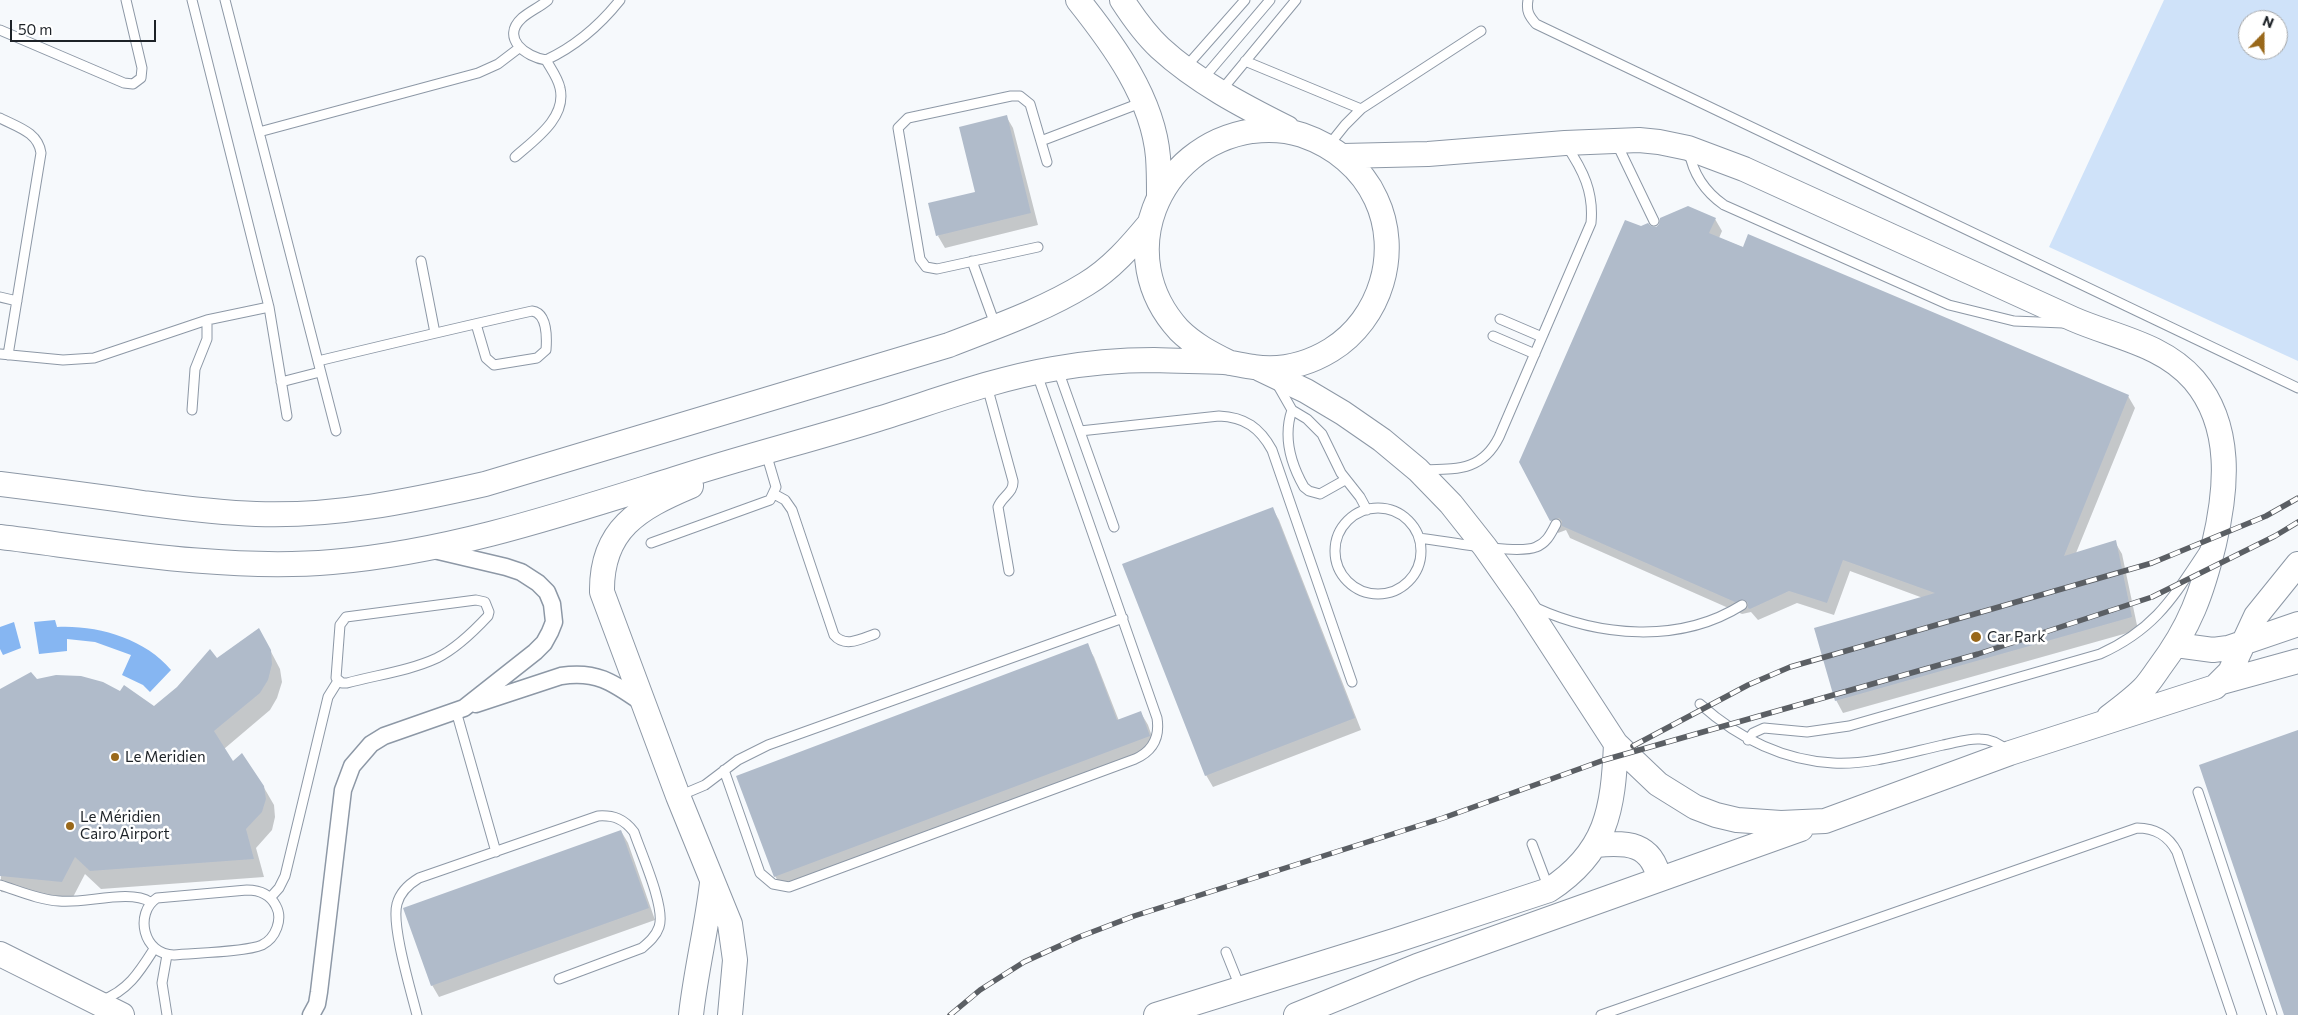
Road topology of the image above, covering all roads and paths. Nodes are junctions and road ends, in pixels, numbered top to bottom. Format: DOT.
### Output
graph roads {
  1 [pos="126,0"];
  2 [pos="192,0"];
  3 [pos="225,0"];
  4 [pos="548,0"];
  5 [pos="620,0"];
  6 [pos="1078,0"];
  7 [pos="1122,0"];
  8 [pos="1245,0"];
  9 [pos="1270,0"];
  10 [pos="1296,0"];
  11 [pos="1528,0"];
  12 [pos="0,30"];
  13 [pos="1481,31"];
  14 [pos="519,48"];
  15 [pos="546,60"];
  16 [pos="1245,61"];
  17 [pos="1202,80"];
  18 [pos="1143,102"];
  19 [pos="1361,109"];
  20 [pos="0,118"];
  21 [pos="259,132"];
  22 [pos="1298,133"];
  23 [pos="1615,140"];
  24 [pos="1041,141"];
  25 [pos="1565,142"];
  26 [pos="1688,148"];
  27 [pos="1336,151"];
  28 [pos="515,158"];
  29 [pos="1047,162"];
  30 [pos="1159,196"];
  31 [pos="1654,221"];
  32 [pos="1150,223"];
  33 [pos="1038,247"];
  34 [pos="972,261"];
  35 [pos="421,262"];
  36 [pos="0,297"];
  37 [pos="17,301"];
  38 [pos="269,308"];
  39 [pos="1500,319"];
  40 [pos="207,320"];
  41 [pos="2081,322"];
  42 [pos="476,324"];
  43 [pos="996,327"];
  44 [pos="436,333"];
  45 [pos="1493,336"];
  46 [pos="1542,337"];
  47 [pos="1535,354"];
  48 [pos="4,355"];
  49 [pos="318,361"];
  50 [pos="1230,363"];
  51 [pos="1047,370"];
  52 [pos="320,372"];
  53 [pos="1265,372"];
  54 [pos="281,382"];
  55 [pos="987,386"];
  56 [pos="2298,388"];
  57 [pos="192,410"];
  58 [pos="1292,410"];
  59 [pos="287,416"];
  60 [pos="336,431"];
  61 [pos="1080,431"];
  62 [pos="765,450"];
  63 [pos="727,463"];
  64 [pos="1418,470"];
  65 [pos="1345,480"];
  66 [pos="0,484"];
  67 [pos="774,494"];
  68 [pos="1367,510"];
  69 [pos="1556,524"];
  70 [pos="1114,528"];
  71 [pos="2218,530"];
  72 [pos="0,537"];
  73 [pos="1420,538"];
  74 [pos="651,543"];
  75 [pos="1485,547"];
  76 [pos="430,548"];
  77 [pos="2298,564"];
  78 [pos="1009,571"];
  79 [pos="1523,601"];
  80 [pos="1742,605"];
  81 [pos="1123,618"];
  82 [pos="2298,624"];
  83 [pos="875,634"];
  84 [pos="2176,645"];
  85 [pos="2241,645"];
  86 [pos="2298,661"];
  87 [pos="338,680"];
  88 [pos="1352,682"];
  89 [pos="2222,682"];
  90 [pos="644,704"];
  91 [pos="1700,704"];
  92 [pos="460,709"];
  93 [pos="2098,726"];
  94 [pos="1748,740"];
  95 [pos="1616,744"];
  96 [pos="2010,753"];
  97 [pos="724,770"];
  98 [pos="2198,792"];
  99 [pos="678,796"];
  100 [pos="1825,821"];
  101 [pos="1532,844"];
  102 [pos="1596,845"];
  103 [pos="496,852"];
  104 [pos="1659,879"];
  105 [pos="712,882"];
  106 [pos="0,885"];
  107 [pos="1549,890"];
  108 [pos="270,898"];
  109 [pos="150,902"];
  110 [pos="154,949"];
  111 [pos="1226,952"];
  112 [pos="0,954"];
  113 [pos="167,955"];
  114 [pos="559,979"];
  115 [pos="1240,988"];
  116 [pos="95,1002"];
  117 [pos="122,1015"];
  118 [pos="167,1015"];
  119 [pos="311,1015"];
  120 [pos="417,1015"];
  121 [pos="691,1015"];
  122 [pos="730,1015"];
  123 [pos="1156,1015"];
  124 [pos="1296,1015"];
  125 [pos="1600,1015"];
  126 [pos="2232,1015"];
  127 [pos="2272,1015"];
  1 -- 12 [label="lane"];
  2 -- 38 [label="lane"];
  3 -- 21 [label="lane"];
  4 -- 14 [label="lane"];
  5 -- 15 [label="lane"];
  6 -- 18 [label="main road"];
  7 -- 17 [label="main road"];
  8 -- 17 [label="lane"];
  9 -- 17 [label="lane"];
  10 -- 16 [label="lane"];
  11 -- 56 [label="lane"];
  13 -- 19 [label="lane"];
  14 -- 15 [label="lane"];
  14 -- 21 [label="lane"];
  15 -- 28 [label="lane"];
  16 -- 17 [label="lane"];
  16 -- 19 [label="lane"];
  17 -- 22 [label="main road"];
  18 -- 24 [label="lane"];
  18 -- 30 [label="main road"];
  19 -- 27 [label="lane"];
  20 -- 37 [label="lane"];
  21 -- 49 [label="lane"];
  22 -- 27 [label="main road"];
  22 -- 30 [label="main road"];
  23 -- 25 [label="main road"];
  23 -- 26 [label="main road"];
  23 -- 31 [label="lane"];
  24 -- 29 [label="lane"];
  24 -- 34 [label="lane"];
  25 -- 27 [label="main road"];
  25 -- 46 [label="lane"];
  26 -- 41 [label="main road"];
  26 -- 41 [label="lane"];
  27 -- 53 [label="main road"];
  30 -- 32 [label="main road"];
  32 -- 43 [label="main road"];
  32 -- 50 [label="main road"];
  33 -- 34 [label="lane"];
  34 -- 43 [label="lane"];
  35 -- 44 [label="lane"];
  36 -- 37 [label="lane"];
  37 -- 48 [label="lane"];
  38 -- 40 [label="lane"];
  38 -- 54 [label="lane"];
  39 -- 46 [label="lane"];
  40 -- 48 [label="lane"];
  40 -- 57 [label="lane"];
  41 -- 71 [label="main road"];
  42 -- 42 [label="lane"];
  42 -- 44 [label="lane"];
  43 -- 66 [label="main road"];
  44 -- 49 [label="lane"];
  45 -- 47 [label="lane"];
  46 -- 47 [label="lane"];
  47 -- 64 [label="lane"];
  49 -- 52 [label="lane"];
  50 -- 51 [label="main road"];
  50 -- 53 [label="main road"];
  51 -- 55 [label="main road"];
  51 -- 61 [label="lane"];
  51 -- 81 [label="lane"];
  52 -- 54 [label="lane"];
  52 -- 60 [label="lane"];
  53 -- 58 [label="lane"];
  53 -- 64 [label="main road"];
  54 -- 59 [label="lane"];
  55 -- 62 [label="main road"];
  55 -- 78 [label="lane"];
  58 -- 65 [label="lane"];
  58 -- 65 [label="lane"];
  61 -- 70 [label="lane"];
  61 -- 88 [label="lane"];
  62 -- 63 [label="main road"];
  62 -- 67 [label="lane"];
  63 -- 76 [label="main road"];
  63 -- 90 [label="main road"];
  64 -- 75 [label="main road"];
  65 -- 68 [label="lane"];
  67 -- 74 [label="lane"];
  67 -- 83 [label="lane"];
  68 -- 73 [label="lane"];
  68 -- 73 [label="lane"];
  69 -- 75 [label="lane"];
  71 -- 84 [label="main road"];
  71 -- 94 [label="lane"];
  72 -- 76 [label="main road"];
  73 -- 75 [label="lane"];
  75 -- 79 [label="main road"];
  76 -- 92 [label="street"];
  77 -- 85 [label="main road"];
  79 -- 80 [label="lane"];
  79 -- 95 [label="main road"];
  81 -- 97 [label="lane"];
  81 -- 97 [label="lane"];
  82 -- 85 [label="main road"];
  84 -- 85 [label="main road"];
  84 -- 93 [label="main road"];
  85 -- 89 [label="main road"];
  86 -- 89 [label="main road"];
  87 -- 87 [label="lane"];
  87 -- 108 [label="lane"];
  89 -- 93 [label="main road"];
  90 -- 92 [label="street"];
  90 -- 99 [label="main road"];
  91 -- 94 [label="lane"];
  92 -- 103 [label="lane"];
  92 -- 119 [label="street"];
  93 -- 96 [label="main road"];
  94 -- 96 [label="lane"];
  95 -- 100 [label="main road"];
  95 -- 102 [label="main road"];
  96 -- 100 [label="main road"];
  97 -- 99 [label="lane"];
  98 -- 127 [label="lane"];
  99 -- 105 [label="main road"];
  100 -- 104 [label="main road"];
  101 -- 107 [label="lane"];
  102 -- 104 [label="main road"];
  102 -- 107 [label="main road"];
  103 -- 114 [label="lane"];
  103 -- 120 [label="lane"];
  104 -- 124 [label="main road"];
  105 -- 121 [label="main road"];
  105 -- 122 [label="main road"];
  106 -- 109 [label="lane"];
  107 -- 115 [label="main road"];
  108 -- 109 [label="lane"];
  108 -- 113 [label="lane"];
  109 -- 110 [label="lane"];
  110 -- 113 [label="lane"];
  110 -- 116 [label="lane"];
  111 -- 115 [label="lane"];
  112 -- 116 [label="main road"];
  113 -- 118 [label="lane"];
  115 -- 123 [label="main road"];
  116 -- 117 [label="main road"];
  125 -- 126 [label="lane"];
}
